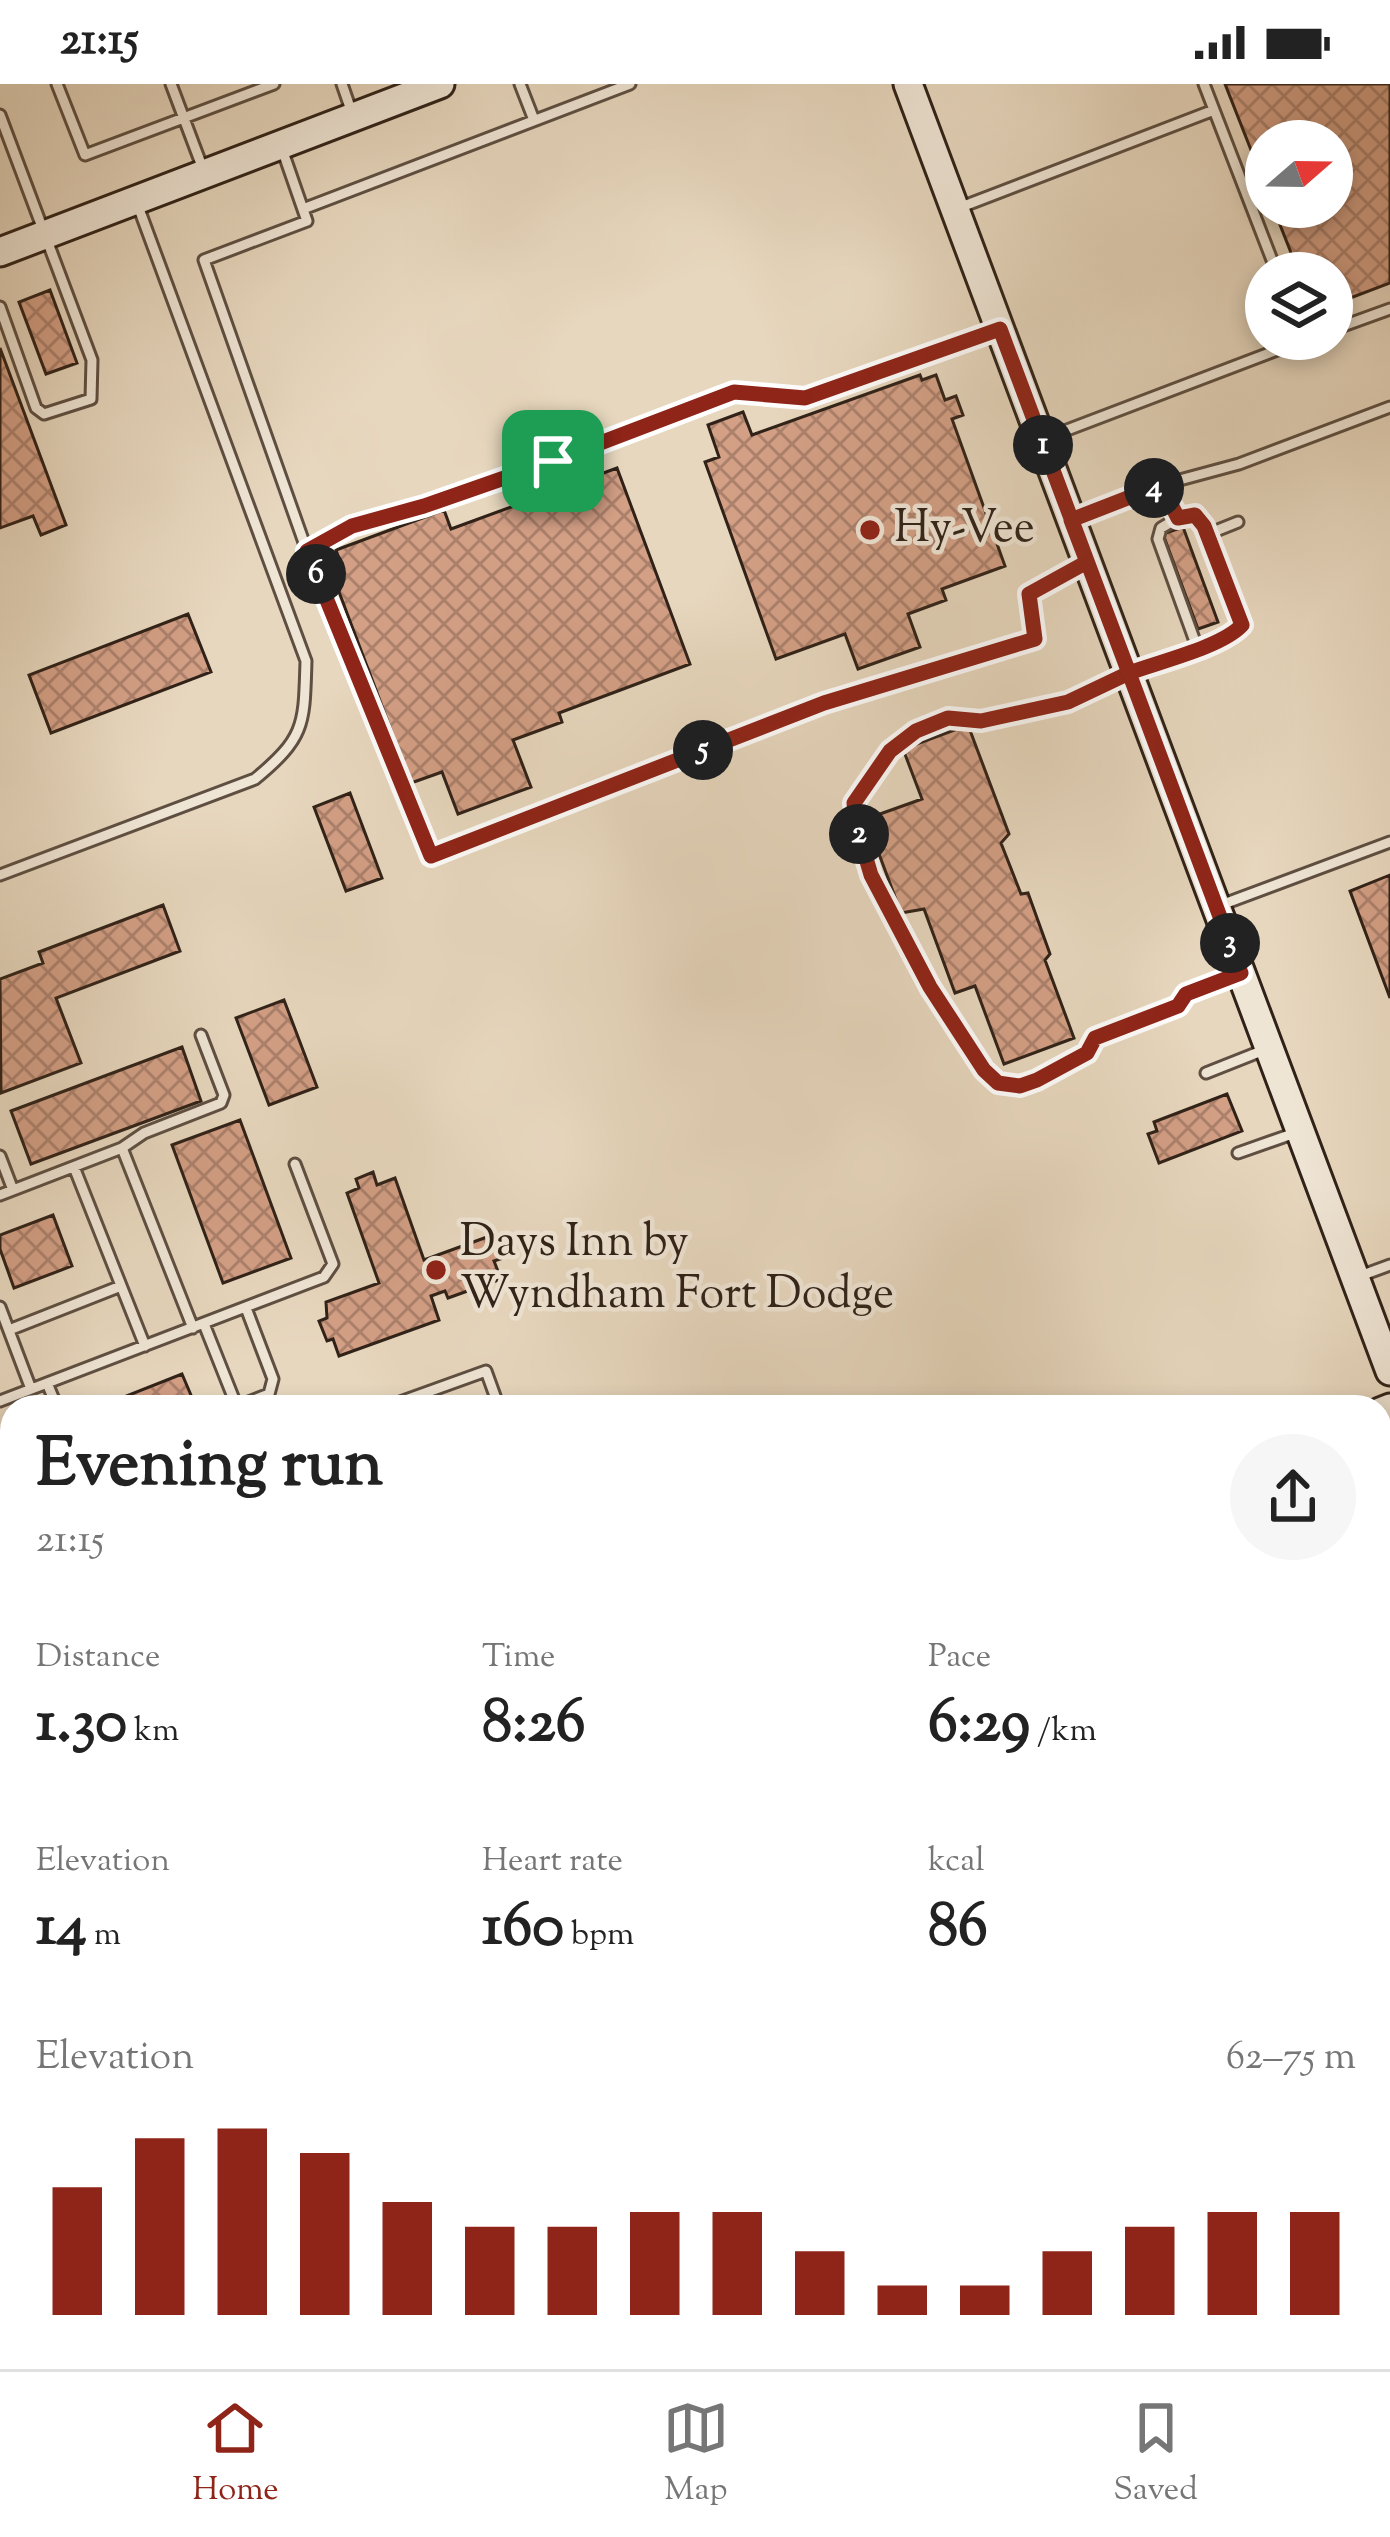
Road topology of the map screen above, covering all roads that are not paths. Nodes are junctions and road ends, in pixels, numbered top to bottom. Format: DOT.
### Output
graph roads {
  1 [pos="57,84"];
  2 [pos="171,84"];
  3 [pos="274,84"];
  4 [pos="341,84"];
  5 [pos="440,84"];
  6 [pos="520,84"];
  7 [pos="583,84"];
  8 [pos="630,84"];
  9 [pos="908,84"];
  10 [pos="1204,84"];
  11 [pos="588,100"];
  12 [pos="1214,110"];
  13 [pos="0,115"];
  14 [pos="353,117"];
  15 [pos="184,118"];
  16 [pos="533,120"];
  17 [pos="280,145"];
  18 [pos="205,174"];
  19 [pos="136,200"];
  20 [pos="303,209"];
  21 [pos="955,210"];
  22 [pos="44,236"];
  23 [pos="0,252"];
  24 [pos="1269,252"];
  25 [pos="0,307"];
  26 [pos="1390,309"];
  27 [pos="1353,322"];
  28 [pos="1000,329"];
  29 [pos="1249,360"];
  30 [pos="1390,407"];
  31 [pos="1041,440"];
  32 [pos="1161,485"];
  33 [pos="1178,518"];
  34 [pos="1071,520"];
  35 [pos="1238,522"];
  36 [pos="1208,534"];
  37 [pos="307,551"];
  38 [pos="1087,562"];
  39 [pos="1197,647"];
  40 [pos="1129,673"];
  41 [pos="1390,842"];
  42 [pos="0,875"];
  43 [pos="1216,906"];
  44 [pos="1241,973"];
  45 [pos="201,1036"];
  46 [pos="1269,1048"];
  47 [pos="1206,1073"];
  48 [pos="1300,1131"];
  49 [pos="122,1148"];
  50 [pos="1238,1153"];
  51 [pos="0,1156"];
  52 [pos="295,1164"];
  53 [pos="74,1167"];
  54 [pos="13,1190"];
  55 [pos="0,1195"];
  56 [pos="1390,1265"];
  57 [pos="1355,1278"];
  58 [pos="121,1286"];
  59 [pos="0,1306"];
  60 [pos="246,1308"];
  61 [pos="198,1326"];
  62 [pos="9,1330"];
  63 [pos="145,1346"];
  64 [pos="1390,1371"];
  65 [pos="47,1383"];
  66 [pos="32,1389"];
  67 [pos="16,1395"];
  68 [pos="52,1395"];
  69 [pos="231,1395"];
  70 [pos="267,1395"];
  71 [pos="419,1395"];
  72 [pos="495,1395"];
  1 -- 15 [label="lane"];
  2 -- 15 [label="lane"];
  3 -- 15 [label="lane"];
  4 -- 14 [label="lane"];
  5 -- 14 [label="street"];
  6 -- 16 [label="lane"];
  7 -- 11 [label="lane"];
  8 -- 11 [label="lane"];
  9 -- 21 [label="street"];
  10 -- 12 [label="lane"];
  11 -- 16 [label="lane"];
  12 -- 21 [label="lane"];
  12 -- 24 [label="lane"];
  13 -- 22 [label="lane"];
  14 -- 17 [label="street"];
  15 -- 18 [label="lane"];
  16 -- 20 [label="lane"];
  17 -- 18 [label="street"];
  17 -- 20 [label="lane"];
  18 -- 19 [label="street"];
  19 -- 22 [label="street"];
  19 -- 42 [label="lane"];
  20 -- 37 [label="lane"];
  21 -- 28 [label="street"];
  22 -- 23 [label="street"];
  22 -- 25 [label="lane"];
  26 -- 27 [label="lane"];
  28 -- 31 [label="street"];
  28 -- 37 [label="lane"];
  29 -- 31 [label="lane"];
  30 -- 32 [label="lane"];
  31 -- 34 [label="street"];
  32 -- 33 [label="lane"];
  32 -- 34 [label="lane"];
  33 -- 36 [label="lane"];
  33 -- 39 [label="lane"];
  34 -- 38 [label="street"];
  35 -- 36 [label="lane"];
  36 -- 39 [label="lane"];
  37 -- 38 [label="lane"];
  38 -- 40 [label="street"];
  39 -- 40 [label="lane"];
  40 -- 43 [label="street"];
  40 -- 44 [label="lane"];
  41 -- 43 [label="lane"];
  43 -- 44 [label="street"];
  44 -- 46 [label="street"];
  45 -- 49 [label="lane"];
  46 -- 47 [label="lane"];
  46 -- 48 [label="street"];
  48 -- 50 [label="lane"];
  48 -- 57 [label="street"];
  49 -- 53 [label="lane"];
  49 -- 61 [label="lane"];
  51 -- 54 [label="lane"];
  52 -- 60 [label="lane"];
  53 -- 54 [label="lane"];
  53 -- 58 [label="lane"];
  54 -- 55 [label="lane"];
  56 -- 57 [label="lane"];
  57 -- 64 [label="street"];
  58 -- 62 [label="lane"];
  58 -- 63 [label="lane"];
  59 -- 62 [label="lane"];
  60 -- 61 [label="lane"];
  60 -- 70 [label="lane"];
  61 -- 63 [label="lane"];
  61 -- 69 [label="lane"];
  62 -- 66 [label="lane"];
  63 -- 65 [label="lane"];
  65 -- 66 [label="lane"];
  65 -- 68 [label="lane"];
  66 -- 67 [label="lane"];
  71 -- 72 [label="lane"];
}
